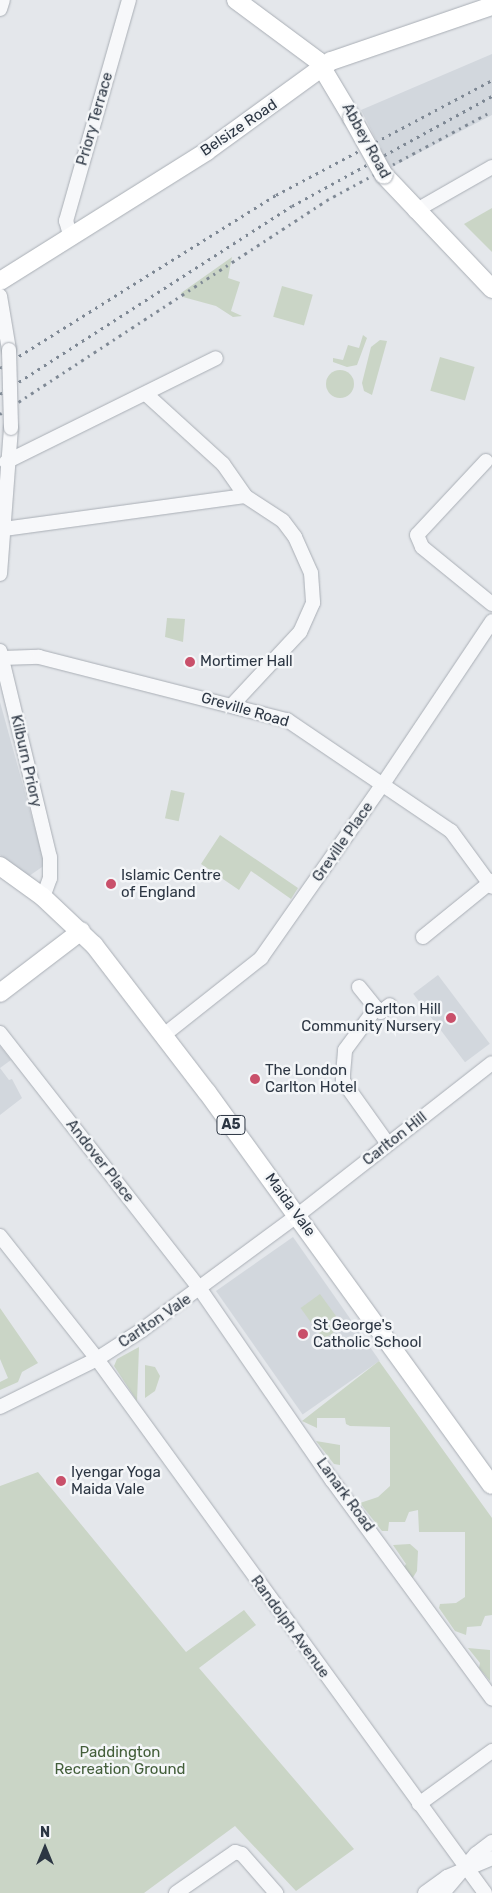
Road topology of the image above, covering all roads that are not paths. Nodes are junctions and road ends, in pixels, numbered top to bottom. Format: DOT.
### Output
graph roads {
  1 [pos="3,0"];
  2 [pos="129,0"];
  3 [pos="236,0"];
  4 [pos="492,6"];
  5 [pos="0,9"];
  6 [pos="323,67"];
  7 [pos="492,167"];
  8 [pos="415,211"];
  9 [pos="71,238"];
  10 [pos="0,281"];
  11 [pos="492,289"];
  12 [pos="0,296"];
  13 [pos="216,358"];
  14 [pos="146,394"];
  15 [pos="486,460"];
  16 [pos="6,462"];
  17 [pos="245,496"];
  18 [pos="4,528"];
  19 [pos="0,574"];
  20 [pos="492,604"];
  21 [pos="492,621"];
  22 [pos="1,654"];
  23 [pos="3,678"];
  24 [pos="233,704"];
  25 [pos="383,784"];
  26 [pos="0,866"];
  27 [pos="491,883"];
  28 [pos="36,892"];
  29 [pos="81,930"];
  30 [pos="422,937"];
  31 [pos="359,987"];
  32 [pos="0,993"];
  33 [pos="0,1033"];
  34 [pos="164,1034"];
  35 [pos="490,1069"];
  36 [pos="388,1144"];
  37 [pos="298,1215"];
  38 [pos="0,1236"];
  39 [pos="200,1289"];
  40 [pos="97,1359"];
  41 [pos="0,1407"];
  42 [pos="492,1485"];
  43 [pos="492,1699"];
  44 [pos="492,1751"];
  45 [pos="419,1804"];
  46 [pos="492,1842"];
  47 [pos="492,1858"];
  48 [pos="467,1868"];
  49 [pos="176,1893"];
  50 [pos="276,1893"];
  51 [pos="425,1893"];
  52 [pos="444,1893"];
  53 [pos="485,1893"];
  1 -- 5 [label="street"];
  2 -- 9 [label="street, Priory Terrace"];
  3 -- 6 [label="main road, Abbey Road"];
  4 -- 6 [label="main road, Belsize Road"];
  6 -- 8 [label="main road, Abbey Road, bridge"];
  6 -- 9 [label="main road, Belsize Road"];
  7 -- 8 [label="street"];
  8 -- 11 [label="main road, Abbey Road"];
  9 -- 10 [label="main road, Belsize Road"];
  12 -- 16 [label="street, bridge"];
  13 -- 14 [label="street"];
  14 -- 16 [label="street"];
  14 -- 17 [label="street"];
  15 -- 20 [label="street"];
  16 -- 18 [label="street"];
  17 -- 18 [label="street"];
  17 -- 24 [label="street"];
  18 -- 19 [label="street"];
  21 -- 25 [label="street, Greville Place"];
  22 -- 23 [label="street, Kilburn Priory"];
  22 -- 24 [label="street, Greville Road"];
  23 -- 28 [label="street, Kilburn Priory"];
  24 -- 25 [label="street, Greville Road"];
  25 -- 27 [label="street, Greville Road"];
  25 -- 34 [label="street, Greville Place"];
  26 -- 28 [label="main road, A5"];
  27 -- 30 [label="street"];
  28 -- 29 [label="main road, A5"];
  29 -- 32 [label="main road"];
  29 -- 34 [label="main road, Maida Vale / A5"];
  31 -- 36 [label="street"];
  33 -- 39 [label="street, Andover Place"];
  34 -- 37 [label="main road, Maida Vale / A5"];
  35 -- 36 [label="street, Carlton Hill"];
  36 -- 37 [label="street, Carlton Hill"];
  37 -- 39 [label="street, Carlton Vale"];
  37 -- 42 [label="main road, Maida Vale / A5"];
  38 -- 40 [label="street, Randolph Avenue"];
  39 -- 40 [label="street, Carlton Vale"];
  39 -- 43 [label="street, Lanark Road"];
  40 -- 41 [label="street, Carlton Vale"];
  40 -- 45 [label="street, Randolph Avenue"];
  44 -- 45 [label="street"];
  45 -- 48 [label="street, Randolph Avenue"];
  46 -- 48 [label="street"];
  47 -- 48 [label="street"];
  48 -- 51 [label="street"];
  48 -- 52 [label="street"];
  48 -- 53 [label="street, Randolph Avenue"];
  49 -- 50 [label="street"];
}
